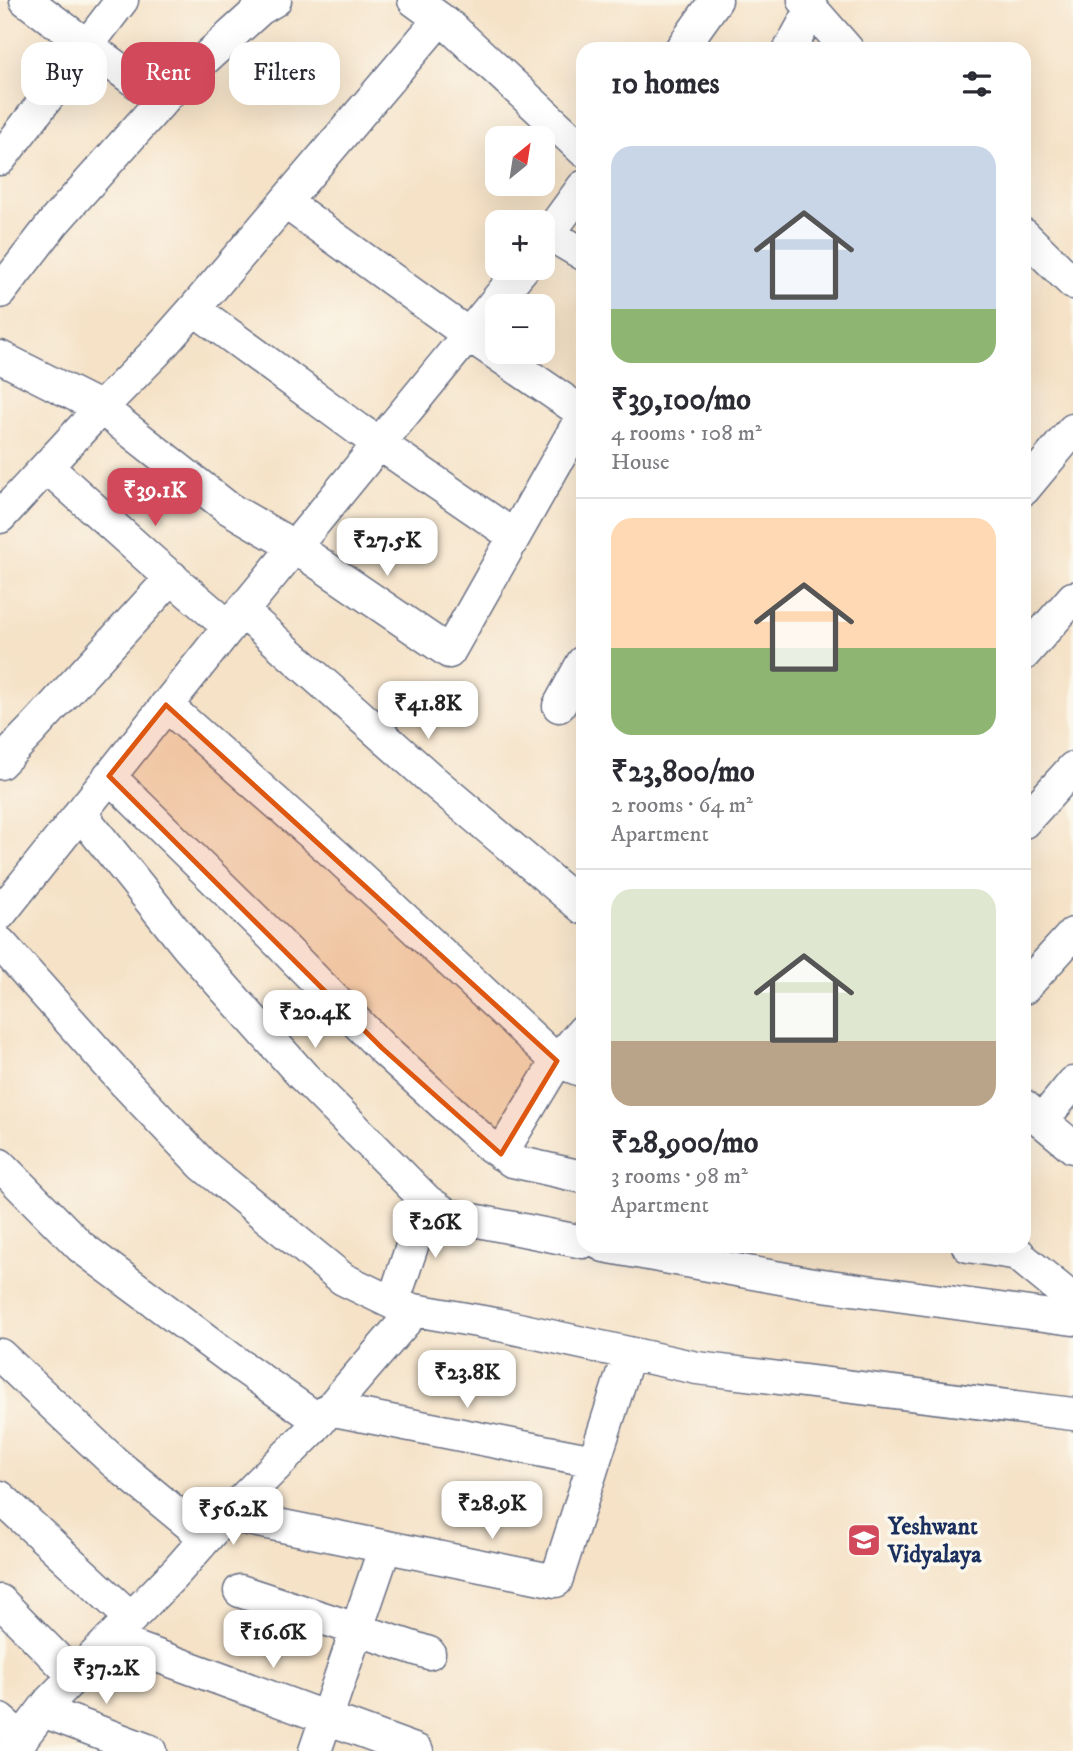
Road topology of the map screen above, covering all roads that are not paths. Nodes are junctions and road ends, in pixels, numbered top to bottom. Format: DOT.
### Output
graph roads {
  1 [pos="26,0"];
  2 [pos="122,0"];
  3 [pos="275,0"];
  4 [pos="414,0"];
  5 [pos="716,0"];
  6 [pos="808,5"];
  7 [pos="440,19"];
  8 [pos="84,42"];
  9 [pos="90,42"];
  10 [pos="686,42"];
  11 [pos="793,42"];
  12 [pos="840,42"];
  13 [pos="215,49"];
  14 [pos="107,59"];
  15 [pos="121,70"];
  16 [pos="42,105"];
  17 [pos="158,105"];
  18 [pos="576,143"];
  19 [pos="0,159"];
  20 [pos="576,197"];
  21 [pos="285,202"];
  22 [pos="555,226"];
  23 [pos="555,242"];
  24 [pos="576,251"];
  25 [pos="1031,252"];
  26 [pos="513,280"];
  27 [pos="1073,283"];
  28 [pos="0,292"];
  29 [pos="194,309"];
  30 [pos="468,335"];
  31 [pos="0,357"];
  32 [pos="101,408"];
  33 [pos="576,409"];
  34 [pos="576,426"];
  35 [pos="1073,430"];
  36 [pos="379,444"];
  37 [pos="47,467"];
  38 [pos="1031,481"];
  39 [pos="0,517"];
  40 [pos="514,536"];
  41 [pos="295,547"];
  42 [pos="172,577"];
  43 [pos="1073,598"];
  44 [pos="236,619"];
  45 [pos="1031,646"];
  46 [pos="576,675"];
  47 [pos="166,705"];
  48 [pos="559,706"];
  49 [pos="0,763"];
  50 [pos="1073,768"];
  51 [pos="109,776"];
  52 [pos="80,813"];
  53 [pos="1031,814"];
  54 [pos="576,901"];
  55 [pos="0,914"];
  56 [pos="1073,934"];
  57 [pos="0,943"];
  58 [pos="1031,980"];
  59 [pos="570,1066"];
  60 [pos="1073,1083"];
  61 [pos="1033,1113"];
  62 [pos="1073,1147"];
  63 [pos="501,1154"];
  64 [pos="0,1165"];
  65 [pos="576,1175"];
  66 [pos="427,1201"];
  67 [pos="576,1241"];
  68 [pos="643,1253"];
  69 [pos="1017,1253"];
  70 [pos="1073,1300"];
  71 [pos="404,1306"];
  72 [pos="1073,1319"];
  73 [pos="629,1353"];
  74 [pos="0,1355"];
  75 [pos="1073,1414"];
  76 [pos="325,1415"];
  77 [pos="594,1461"];
  78 [pos="0,1497"];
  79 [pos="228,1515"];
  80 [pos="206,1538"];
  81 [pos="385,1547"];
  82 [pos="240,1591"];
  83 [pos="0,1601"];
  84 [pos="121,1629"];
  85 [pos="357,1629"];
  86 [pos="429,1653"];
  87 [pos="75,1677"];
  88 [pos="43,1711"];
  89 [pos="326,1718"];
  90 [pos="11,1737"];
  91 [pos="150,1751"];
  92 [pos="315,1751"];
  93 [pos="417,1751"];
  1 -- 8 [label="street"];
  2 -- 9 [label="street"];
  3 -- 13 [label="street"];
  4 -- 7 [label="street"];
  5 -- 10 [label="street"];
  6 -- 11 [label="street"];
  6 -- 12 [label="street"];
  7 -- 18 [label="street"];
  7 -- 21 [label="street"];
  14 -- 15 [label="street"];
  16 -- 19 [label="street"];
  17 -- 28 [label="street"];
  20 -- 22 [label="street"];
  21 -- 29 [label="street"];
  21 -- 30 [label="street"];
  23 -- 24 [label="street"];
  25 -- 27 [label="street"];
  26 -- 30 [label="street"];
  29 -- 32 [label="street"];
  29 -- 36 [label="street"];
  30 -- 33 [label="street"];
  30 -- 36 [label="street"];
  31 -- 32 [label="street"];
  32 -- 37 [label="street"];
  32 -- 41 [label="street"];
  34 -- 40 [label="street"];
  35 -- 38 [label="street"];
  36 -- 40 [label="street"];
  36 -- 41 [label="street"];
  37 -- 39 [label="street"];
  37 -- 42 [label="street"];
  40 -- 41 [label="street"];
  41 -- 44 [label="street"];
  42 -- 44 [label="street"];
  42 -- 49 [label="street"];
  43 -- 45 [label="street"];
  44 -- 47 [label="street"];
  44 -- 54 [label="street"];
  46 -- 48 [label="street"];
  47 -- 51 [label="street"];
  47 -- 59 [label="street"];
  50 -- 53 [label="street"];
  51 -- 52 [label="street"];
  51 -- 63 [label="street"];
  52 -- 55 [label="street"];
  52 -- 66 [label="street"];
  56 -- 58 [label="street"];
  57 -- 71 [label="street"];
  59 -- 63 [label="street"];
  60 -- 61 [label="street"];
  61 -- 62 [label="street"];
  63 -- 65 [label="street"];
  64 -- 76 [label="street"];
  66 -- 67 [label="street"];
  66 -- 71 [label="street"];
  68 -- 72 [label="street"];
  69 -- 70 [label="street"];
  71 -- 73 [label="street"];
  71 -- 76 [label="street"];
  73 -- 75 [label="street"];
  73 -- 77 [label="street"];
  74 -- 80 [label="street"];
  76 -- 77 [label="street"];
  76 -- 79 [label="street"];
  77 -- 81 [label="street"];
  78 -- 84 [label="street"];
  79 -- 80 [label="street"];
  79 -- 81 [label="street"];
  80 -- 84 [label="street"];
  81 -- 85 [label="street"];
  82 -- 85 [label="street"];
  83 -- 87 [label="street"];
  84 -- 87 [label="street"];
  84 -- 89 [label="street"];
  85 -- 86 [label="street"];
  85 -- 89 [label="street"];
  87 -- 88 [label="street"];
  88 -- 90 [label="street"];
  88 -- 91 [label="street"];
  89 -- 92 [label="street"];
  89 -- 93 [label="street"];
}
